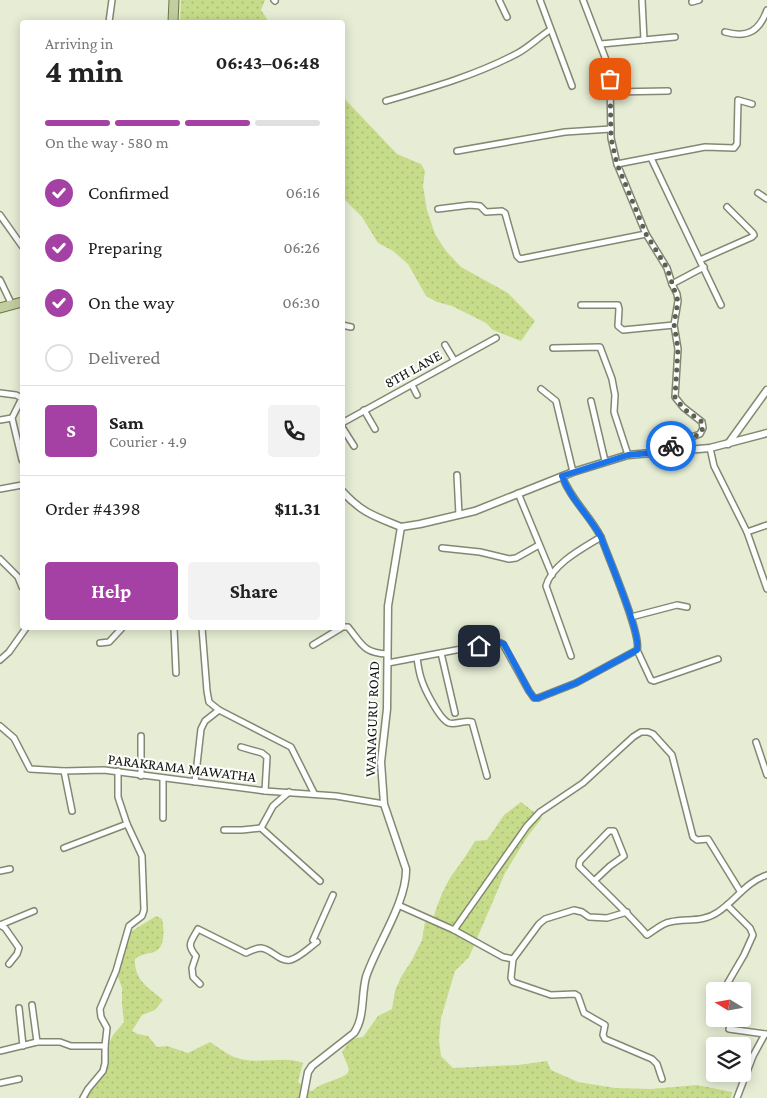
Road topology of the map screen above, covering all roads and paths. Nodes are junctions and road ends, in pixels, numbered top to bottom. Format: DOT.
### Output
graph roads {
  1 [pos="112,0"];
  2 [pos="174,0"];
  3 [pos="499,0"];
  4 [pos="540,0"];
  5 [pos="583,0"];
  6 [pos="642,0"];
  7 [pos="699,0"];
  8 [pos="692,2"];
  9 [pos="767,10"];
  10 [pos="507,17"];
  11 [pos="109,20"];
  12 [pos="173,20"];
  13 [pos="550,30"];
  14 [pos="725,32"];
  15 [pos="675,37"];
  16 [pos="644,40"];
  17 [pos="601,44"];
  18 [pos="572,86"];
  19 [pos="668,91"];
  20 [pos="610,92"];
  21 [pos="386,101"];
  22 [pos="752,104"];
  23 [pos="611,129"];
  24 [pos="457,151"];
  25 [pos="651,158"];
  26 [pos="617,164"];
  27 [pos="758,193"];
  28 [pos="767,199"];
  29 [pos="727,207"];
  30 [pos="438,210"];
  31 [pos="0,215"];
  32 [pos="646,234"];
  33 [pos="20,243"];
  34 [pos="700,260"];
  35 [pos="704,267"];
  36 [pos="0,280"];
  37 [pos="672,284"];
  38 [pos="20,302"];
  39 [pos="12,304"];
  40 [pos="721,304"];
  41 [pos="581,305"];
  42 [pos="0,308"];
  43 [pos="674,324"];
  44 [pos="345,326"];
  45 [pos="351,327"];
  46 [pos="496,338"];
  47 [pos="445,345"];
  48 [pos="553,348"];
  49 [pos="454,360"];
  50 [pos="412,385"];
  51 [pos="541,389"];
  52 [pos="767,390"];
  53 [pos="0,394"];
  54 [pos="417,395"];
  55 [pos="20,397"];
  56 [pos="20,402"];
  57 [pos="590,402"];
  58 [pos="364,410"];
  59 [pos="12,418"];
  60 [pos="0,420"];
  61 [pos="345,421"];
  62 [pos="375,429"];
  63 [pos="345,432"];
  64 [pos="767,433"];
  65 [pos="728,444"];
  66 [pos="354,446"];
  67 [pos="710,448"];
  68 [pos="661,452"];
  69 [pos="20,453"];
  70 [pos="628,455"];
  71 [pos="605,462"];
  72 [pos="573,472"];
  73 [pos="457,475"];
  74 [pos="562,476"];
  75 [pos="20,486"];
  76 [pos="0,489"];
  77 [pos="518,493"];
  78 [pos="345,494"];
  79 [pos="459,515"];
  80 [pos="767,525"];
  81 [pos="401,527"];
  82 [pos="747,532"];
  83 [pos="601,537"];
  84 [pos="540,545"];
  85 [pos="442,548"];
  86 [pos="0,558"];
  87 [pos="767,570"];
  88 [pos="761,573"];
  89 [pos="552,575"];
  90 [pos="20,582"];
  91 [pos="767,588"];
  92 [pos="687,607"];
  93 [pos="632,617"];
  94 [pos="345,627"];
  95 [pos="25,630"];
  96 [pos="120,630"];
  97 [pos="174,630"];
  98 [pos="202,630"];
  99 [pos="337,630"];
  100 [pos="100,642"];
  101 [pos="313,645"];
  102 [pos="637,650"];
  103 [pos="441,653"];
  104 [pos="387,654"];
  105 [pos="571,656"];
  106 [pos="417,658"];
  107 [pos="718,659"];
  108 [pos="0,660"];
  109 [pos="388,663"];
  110 [pos="176,673"];
  111 [pos="218,710"];
  112 [pos="455,713"];
  113 [pos="0,726"];
  114 [pos="142,736"];
  115 [pos="756,742"];
  116 [pos="241,747"];
  117 [pos="64,771"];
  118 [pos="118,771"];
  119 [pos="767,775"];
  120 [pos="141,776"];
  121 [pos="487,776"];
  122 [pos="163,778"];
  123 [pos="195,782"];
  124 [pos="265,791"];
  125 [pos="289,792"];
  126 [pos="314,793"];
  127 [pos="384,804"];
  128 [pos="72,811"];
  129 [pos="163,818"];
  130 [pos="127,824"];
  131 [pos="261,828"];
  132 [pos="224,830"];
  133 [pos="64,848"];
  134 [pos="10,869"];
  135 [pos="0,872"];
  136 [pos="767,875"];
  137 [pos="320,881"];
  138 [pos="594,881"];
  139 [pos="740,891"];
  140 [pos="333,895"];
  141 [pos="398,905"];
  142 [pos="727,905"];
  143 [pos="34,911"];
  144 [pos="627,912"];
  145 [pos="0,925"];
  146 [pos="454,930"];
  147 [pos="513,958"];
  148 [pos="9,964"];
  149 [pos="728,982"];
  150 [pos="200,984"];
  151 [pos="32,1005"];
  152 [pos="19,1008"];
  153 [pos="729,1029"];
  154 [pos="766,1034"];
  155 [pos="37,1042"];
  156 [pos="23,1046"];
  157 [pos="104,1046"];
  158 [pos="0,1051"];
  159 [pos="19,1079"];
  160 [pos="662,1079"];
  161 [pos="0,1083"];
  162 [pos="83,1098"];
  163 [pos="303,1098"];
  164 [pos="736,1098"];
  1 -- 11 [label="street"];
  2 -- 12 [label="main road"];
  3 -- 10 [label="street"];
  4 -- 13 [label="street"];
  5 -- 17 [label="street"];
  6 -- 16 [label="street"];
  7 -- 8 [label="street"];
  9 -- 14 [label="street"];
  13 -- 18 [label="street"];
  13 -- 21 [label="street"];
  15 -- 16 [label="street"];
  16 -- 17 [label="street"];
  17 -- 20 [label="street"];
  19 -- 20 [label="street"];
  20 -- 23 [label="street"];
  22 -- 25 [label="street"];
  23 -- 24 [label="street"];
  23 -- 26 [label="street"];
  25 -- 26 [label="street"];
  25 -- 34 [label="street"];
  26 -- 32 [label="street"];
  27 -- 28 [label="street"];
  29 -- 34 [label="street"];
  30 -- 32 [label="street"];
  31 -- 33 [label="street"];
  32 -- 37 [label="street"];
  34 -- 35 [label="street"];
  35 -- 37 [label="street"];
  35 -- 40 [label="street"];
  36 -- 39 [label="street"];
  37 -- 43 [label="street"];
  38 -- 39 [label="main road"];
  39 -- 42 [label="main road"];
  41 -- 43 [label="street"];
  43 -- 68 [label="street"];
  44 -- 45 [label="street"];
  46 -- 49 [label="street, 8TH LANE"];
  47 -- 49 [label="street"];
  48 -- 70 [label="street"];
  49 -- 50 [label="street, 8TH LANE"];
  50 -- 54 [label="street"];
  50 -- 58 [label="street, 8TH LANE"];
  51 -- 72 [label="street"];
  52 -- 65 [label="street"];
  53 -- 55 [label="street"];
  56 -- 59 [label="street"];
  57 -- 71 [label="street"];
  58 -- 61 [label="street, 8TH LANE"];
  58 -- 62 [label="street"];
  59 -- 60 [label="street"];
  59 -- 69 [label="street"];
  63 -- 66 [label="street"];
  64 -- 65 [label="street"];
  65 -- 67 [label="street"];
  67 -- 68 [label="street"];
  67 -- 82 [label="street"];
  68 -- 70 [label="street"];
  70 -- 71 [label="street"];
  71 -- 72 [label="street"];
  72 -- 74 [label="street"];
  73 -- 79 [label="street"];
  74 -- 77 [label="street"];
  74 -- 83 [label="street"];
  75 -- 76 [label="street"];
  77 -- 79 [label="street"];
  77 -- 84 [label="street"];
  78 -- 81 [label="street"];
  79 -- 81 [label="street"];
  80 -- 82 [label="street"];
  81 -- 104 [label="street, WANAGURU ROAD"];
  82 -- 88 [label="street"];
  83 -- 89 [label="street"];
  83 -- 93 [label="street"];
  84 -- 85 [label="street"];
  84 -- 89 [label="street"];
  86 -- 90 [label="street"];
  87 -- 88 [label="street"];
  88 -- 91 [label="street"];
  89 -- 105 [label="street"];
  92 -- 93 [label="street"];
  93 -- 102 [label="street"];
  94 -- 104 [label="street"];
  95 -- 108 [label="street"];
  96 -- 100 [label="street"];
  97 -- 110 [label="street"];
  98 -- 111 [label="street"];
  99 -- 101 [label="street"];
  102 -- 103 [label="street"];
  102 -- 107 [label="street"];
  103 -- 106 [label="street"];
  103 -- 112 [label="street"];
  104 -- 109 [label="street, WANAGURU ROAD"];
  106 -- 109 [label="street"];
  106 -- 121 [label="street"];
  109 -- 127 [label="street, WANAGURU ROAD"];
  111 -- 123 [label="street"];
  111 -- 126 [label="street"];
  113 -- 117 [label="street, PARAKRAMA MAWATHA"];
  114 -- 120 [label="street"];
  115 -- 119 [label="street"];
  116 -- 124 [label="street"];
  117 -- 118 [label="street, PARAKRAMA MAWATHA"];
  117 -- 128 [label="street"];
  118 -- 120 [label="street, PARAKRAMA MAWATHA"];
  118 -- 130 [label="street"];
  120 -- 122 [label="street, PARAKRAMA MAWATHA"];
  122 -- 123 [label="street, PARAKRAMA MAWATHA"];
  122 -- 129 [label="street"];
  123 -- 124 [label="street, PARAKRAMA MAWATHA"];
  124 -- 125 [label="street, PARAKRAMA MAWATHA"];
  125 -- 126 [label="street, PARAKRAMA MAWATHA"];
  125 -- 131 [label="street"];
  126 -- 127 [label="street, PARAKRAMA MAWATHA"];
  127 -- 141 [label="street, WANAGURU ROAD"];
  130 -- 133 [label="street"];
  130 -- 157 [label="street"];
  131 -- 132 [label="street"];
  131 -- 137 [label="street"];
  134 -- 135 [label="street"];
  136 -- 139 [label="street"];
  138 -- 138 [label="street"];
  138 -- 144 [label="street"];
  139 -- 142 [label="street"];
  139 -- 146 [label="street"];
  140 -- 150 [label="street"];
  141 -- 146 [label="street"];
  141 -- 163 [label="street, WANAGURU ROAD"];
  142 -- 144 [label="street"];
  142 -- 149 [label="street"];
  143 -- 145 [label="street"];
  144 -- 147 [label="street"];
  145 -- 148 [label="street"];
  146 -- 147 [label="street"];
  147 -- 160 [label="street"];
  151 -- 155 [label="street"];
  152 -- 156 [label="street"];
  153 -- 154 [label="street"];
  154 -- 164 [label="street"];
  155 -- 156 [label="street"];
  155 -- 157 [label="street"];
  156 -- 158 [label="street"];
  157 -- 162 [label="street"];
  159 -- 161 [label="street"];
}
